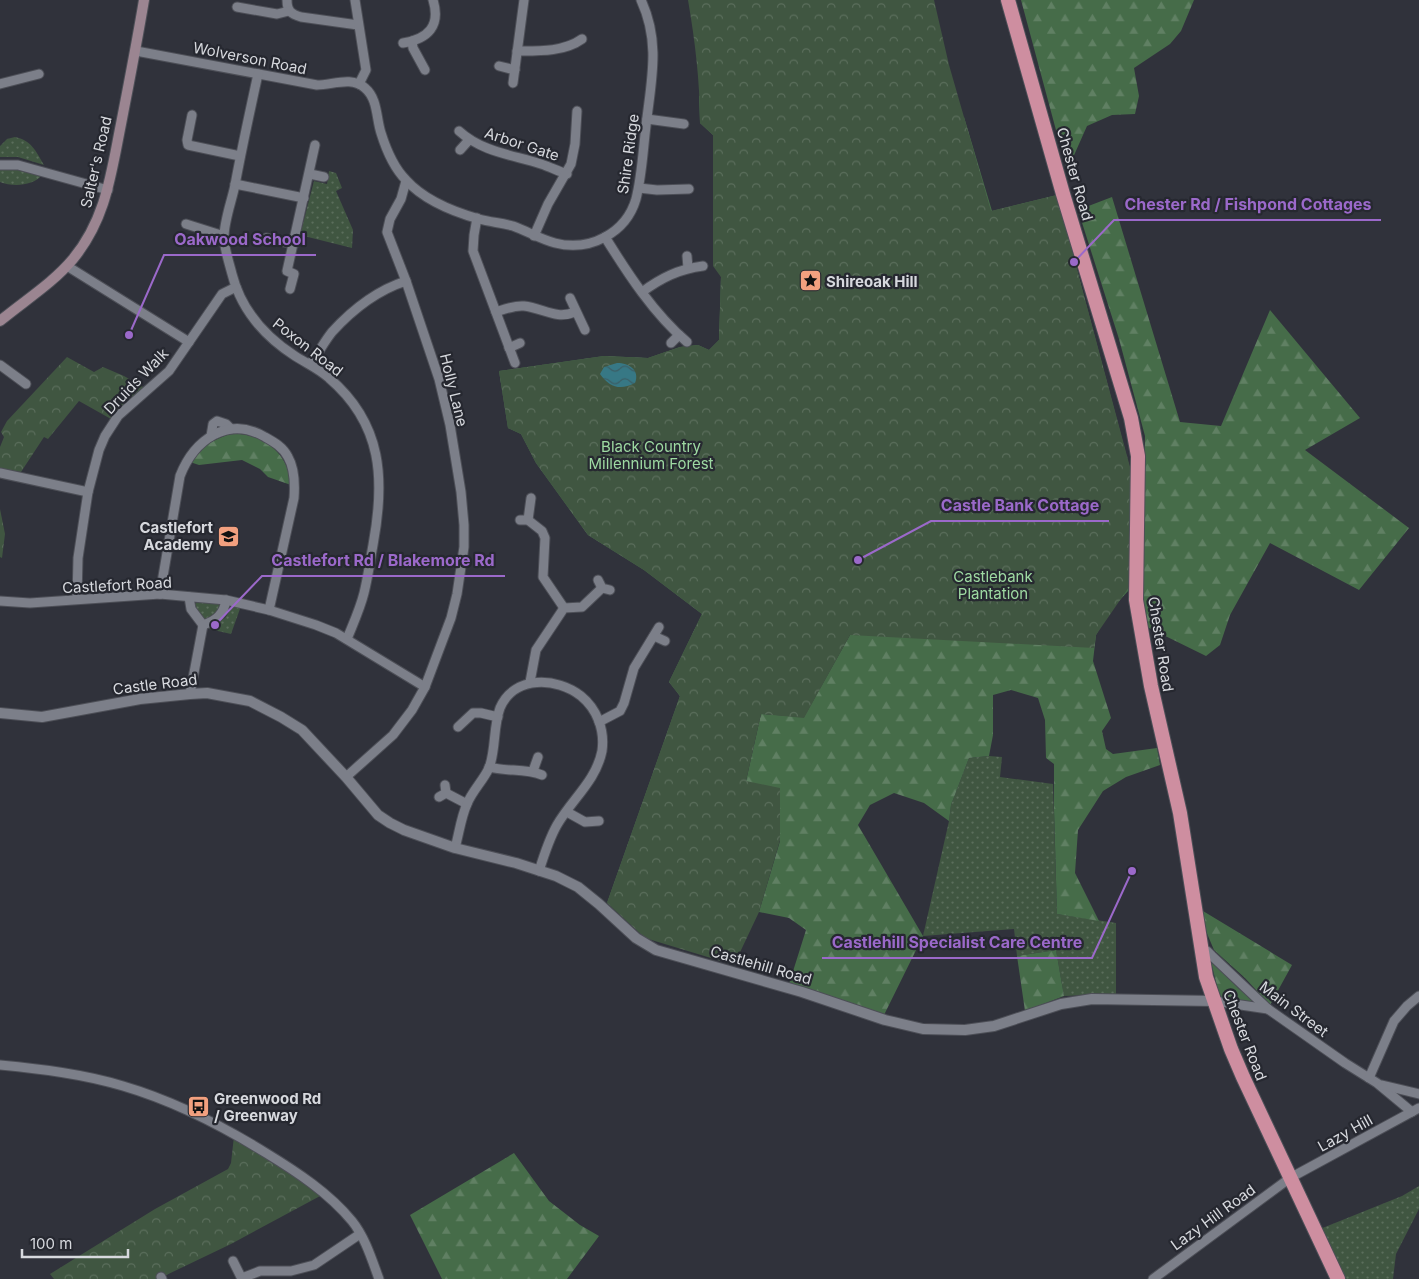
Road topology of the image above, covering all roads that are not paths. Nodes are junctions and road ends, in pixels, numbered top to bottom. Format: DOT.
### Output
graph roads {
  1 [pos="144,0"];
  2 [pos="287,0"];
  3 [pos="355,0"];
  4 [pos="433,0"];
  5 [pos="524,0"];
  6 [pos="641,0"];
  7 [pos="1008,0"];
  8 [pos="236,7"];
  9 [pos="288,11"];
  10 [pos="358,25"];
  11 [pos="136,51"];
  12 [pos="516,51"];
  13 [pos="582,52"];
  14 [pos="500,66"];
  15 [pos="425,70"];
  16 [pos="515,70"];
  17 [pos="32,72"];
  18 [pos="258,74"];
  19 [pos="513,83"];
  20 [pos="0,84"];
  21 [pos="359,84"];
  22 [pos="576,111"];
  23 [pos="192,115"];
  24 [pos="647,119"];
  25 [pos="684,124"];
  26 [pos="459,131"];
  27 [pos="469,140"];
  28 [pos="315,146"];
  29 [pos="460,150"];
  30 [pos="240,156"];
  31 [pos="0,165"];
  32 [pos="310,174"];
  33 [pos="567,174"];
  34 [pos="324,176"];
  35 [pos="406,181"];
  36 [pos="235,184"];
  37 [pos="639,188"];
  38 [pos="689,189"];
  39 [pos="108,190"];
  40 [pos="675,190"];
  41 [pos="304,198"];
  42 [pos="674,201"];
  43 [pos="477,218"];
  44 [pos="186,224"];
  45 [pos="198,228"];
  46 [pos="224,236"];
  47 [pos="534,236"];
  48 [pos="606,237"];
  49 [pos="196,238"];
  50 [pos="266,238"];
  51 [pos="294,244"];
  52 [pos="687,256"];
  53 [pos="67,266"];
  54 [pos="703,266"];
  55 [pos="688,268"];
  56 [pos="406,281"];
  57 [pos="236,287"];
  58 [pos="290,289"];
  59 [pos="642,292"];
  60 [pos="570,298"];
  61 [pos="496,312"];
  62 [pos="575,312"];
  63 [pos="0,321"];
  64 [pos="585,330"];
  65 [pos="679,335"];
  66 [pos="189,342"];
  67 [pos="687,342"];
  68 [pos="671,343"];
  69 [pos="520,344"];
  70 [pos="509,348"];
  71 [pos="515,363"];
  72 [pos="310,364"];
  73 [pos="0,365"];
  74 [pos="21,367"];
  75 [pos="15,374"];
  76 [pos="26,384"];
  77 [pos="0,473"];
  78 [pos="88,492"];
  79 [pos="530,498"];
  80 [pos="603,586"];
  81 [pos="160,594"];
  82 [pos="190,597"];
  83 [pos="77,600"];
  84 [pos="226,600"];
  85 [pos="0,601"];
  86 [pos="564,608"];
  87 [pos="269,610"];
  88 [pos="203,625"];
  89 [pos="347,639"];
  90 [pos="665,641"];
  91 [pos="530,682"];
  92 [pos="424,687"];
  93 [pos="190,694"];
  94 [pos="0,714"];
  95 [pos="498,717"];
  96 [pos="600,722"];
  97 [pos="471,728"];
  98 [pos="538,757"];
  99 [pos="489,767"];
  100 [pos="346,777"];
  101 [pos="443,792"];
  102 [pos="467,804"];
  103 [pos="567,812"];
  104 [pos="600,820"];
  105 [pos="455,848"];
  106 [pos="539,870"];
  107 [pos="1200,950"];
  108 [pos="1419,996"];
  109 [pos="1214,1002"];
  110 [pos="1268,1009"];
  111 [pos="0,1065"];
  112 [pos="1369,1078"];
  113 [pos="1377,1083"];
  114 [pos="1419,1094"];
  115 [pos="1416,1110"];
  116 [pos="1290,1178"];
  117 [pos="360,1234"];
  118 [pos="233,1261"];
  119 [pos="242,1278"];
  120 [pos="379,1279"];
  121 [pos="1153,1279"];
  122 [pos="1338,1279"];
  1 -- 11 [label="main road, Salter's Road"];
  2 -- 9 [label="street"];
  3 -- 10 [label="street"];
  4 -- 15 [label="street"];
  5 -- 12 [label="street"];
  6 -- 24 [label="street, Shire Ridge"];
  7 -- 107 [label="highway, Chester Road"];
  8 -- 9 [label="street"];
  9 -- 10 [label="street"];
  10 -- 21 [label="street"];
  11 -- 18 [label="street, Wolverson Road"];
  11 -- 39 [label="main road, Salter's Road"];
  12 -- 13 [label="street"];
  12 -- 16 [label="street"];
  14 -- 16 [label="street"];
  16 -- 19 [label="street"];
  17 -- 20 [label="street"];
  18 -- 21 [label="street, Wolverson Road"];
  18 -- 30 [label="street, Poxon Road"];
  21 -- 35 [label="street"];
  22 -- 33 [label="street, Arbor Gate"];
  23 -- 30 [label="street"];
  24 -- 25 [label="street"];
  24 -- 37 [label="street, Shire Ridge"];
  26 -- 27 [label="street, Arbor Gate"];
  27 -- 29 [label="street, Arbor Gate"];
  27 -- 33 [label="street, Arbor Gate"];
  28 -- 32 [label="street"];
  30 -- 36 [label="street, Poxon Road"];
  31 -- 39 [label="street"];
  32 -- 34 [label="street"];
  32 -- 41 [label="street"];
  33 -- 47 [label="street, Arbor Gate"];
  35 -- 43 [label="street, Shire Ridge"];
  35 -- 56 [label="street, Holly Lane"];
  36 -- 41 [label="street"];
  36 -- 46 [label="street, Poxon Road"];
  37 -- 40 [label="street"];
  37 -- 48 [label="street, Shire Ridge"];
  38 -- 40 [label="street"];
  39 -- 53 [label="main road, Salter's Road"];
  40 -- 42 [label="street"];
  41 -- 51 [label="street"];
  43 -- 47 [label="street, Shire Ridge"];
  43 -- 61 [label="street"];
  44 -- 45 [label="street"];
  45 -- 46 [label="street"];
  45 -- 49 [label="street"];
  46 -- 57 [label="street, Poxon Road"];
  47 -- 48 [label="street, Shire Ridge"];
  48 -- 59 [label="street"];
  50 -- 51 [label="street"];
  51 -- 58 [label="street"];
  52 -- 55 [label="street"];
  53 -- 63 [label="main road, Salter's Road"];
  53 -- 66 [label="street"];
  54 -- 55 [label="street"];
  55 -- 59 [label="street"];
  56 -- 72 [label="street"];
  56 -- 92 [label="street, Holly Lane"];
  57 -- 66 [label="street, Druids Walk"];
  57 -- 72 [label="street, Poxon Road"];
  59 -- 65 [label="street"];
  60 -- 62 [label="street"];
  61 -- 62 [label="street"];
  61 -- 70 [label="street"];
  62 -- 64 [label="street"];
  65 -- 67 [label="street"];
  65 -- 68 [label="street"];
  66 -- 78 [label="street, Druids Walk"];
  69 -- 70 [label="street"];
  70 -- 71 [label="street"];
  72 -- 89 [label="street, Poxon Road"];
  73 -- 75 [label="street"];
  74 -- 75 [label="street"];
  75 -- 76 [label="street"];
  77 -- 78 [label="street"];
  78 -- 83 [label="street, Druids Walk"];
  79 -- 86 [label="street"];
  80 -- 86 [label="street"];
  81 -- 82 [label="street, Castlefort Road"];
  81 -- 83 [label="street, Castlefort Road"];
  81 -- 87 [label="street"];
  82 -- 84 [label="street, Castlefort Road"];
  82 -- 88 [label="street"];
  83 -- 85 [label="street, Castlefort Road"];
  84 -- 87 [label="street, Castlefort Road"];
  84 -- 88 [label="street"];
  86 -- 91 [label="street"];
  87 -- 89 [label="street, Castlefort Road"];
  88 -- 93 [label="street"];
  89 -- 92 [label="street, Castlefort Road"];
  90 -- 96 [label="street"];
  91 -- 95 [label="street"];
  91 -- 96 [label="street"];
  92 -- 100 [label="street, Holly Lane"];
  93 -- 94 [label="street, Castle Road"];
  93 -- 100 [label="street, Castle Road"];
  95 -- 97 [label="street"];
  95 -- 99 [label="street"];
  96 -- 103 [label="street"];
  98 -- 99 [label="street"];
  99 -- 102 [label="street"];
  100 -- 105 [label="street, Castlehill Road"];
  101 -- 102 [label="street"];
  102 -- 105 [label="street"];
  103 -- 104 [label="street"];
  103 -- 106 [label="street"];
  105 -- 106 [label="street, Castlehill Road"];
  106 -- 109 [label="street, Castlehill Road"];
  107 -- 109 [label="highway, Chester Road"];
  107 -- 110 [label="street, Main Street"];
  108 -- 112 [label="street"];
  109 -- 110 [label="street"];
  109 -- 116 [label="highway, Chester Road"];
  110 -- 112 [label="street, Main Street"];
  111 -- 117 [label="street"];
  112 -- 113 [label="street, Main Street"];
  113 -- 114 [label="street, Main Street"];
  113 -- 115 [label="street, Main Street"];
  115 -- 116 [label="street, Lazy Hill"];
  116 -- 121 [label="street, Lazy Hill Road"];
  116 -- 122 [label="highway, Chester Road"];
  117 -- 119 [label="street"];
  117 -- 120 [label="street"];
  118 -- 119 [label="street"];
}
